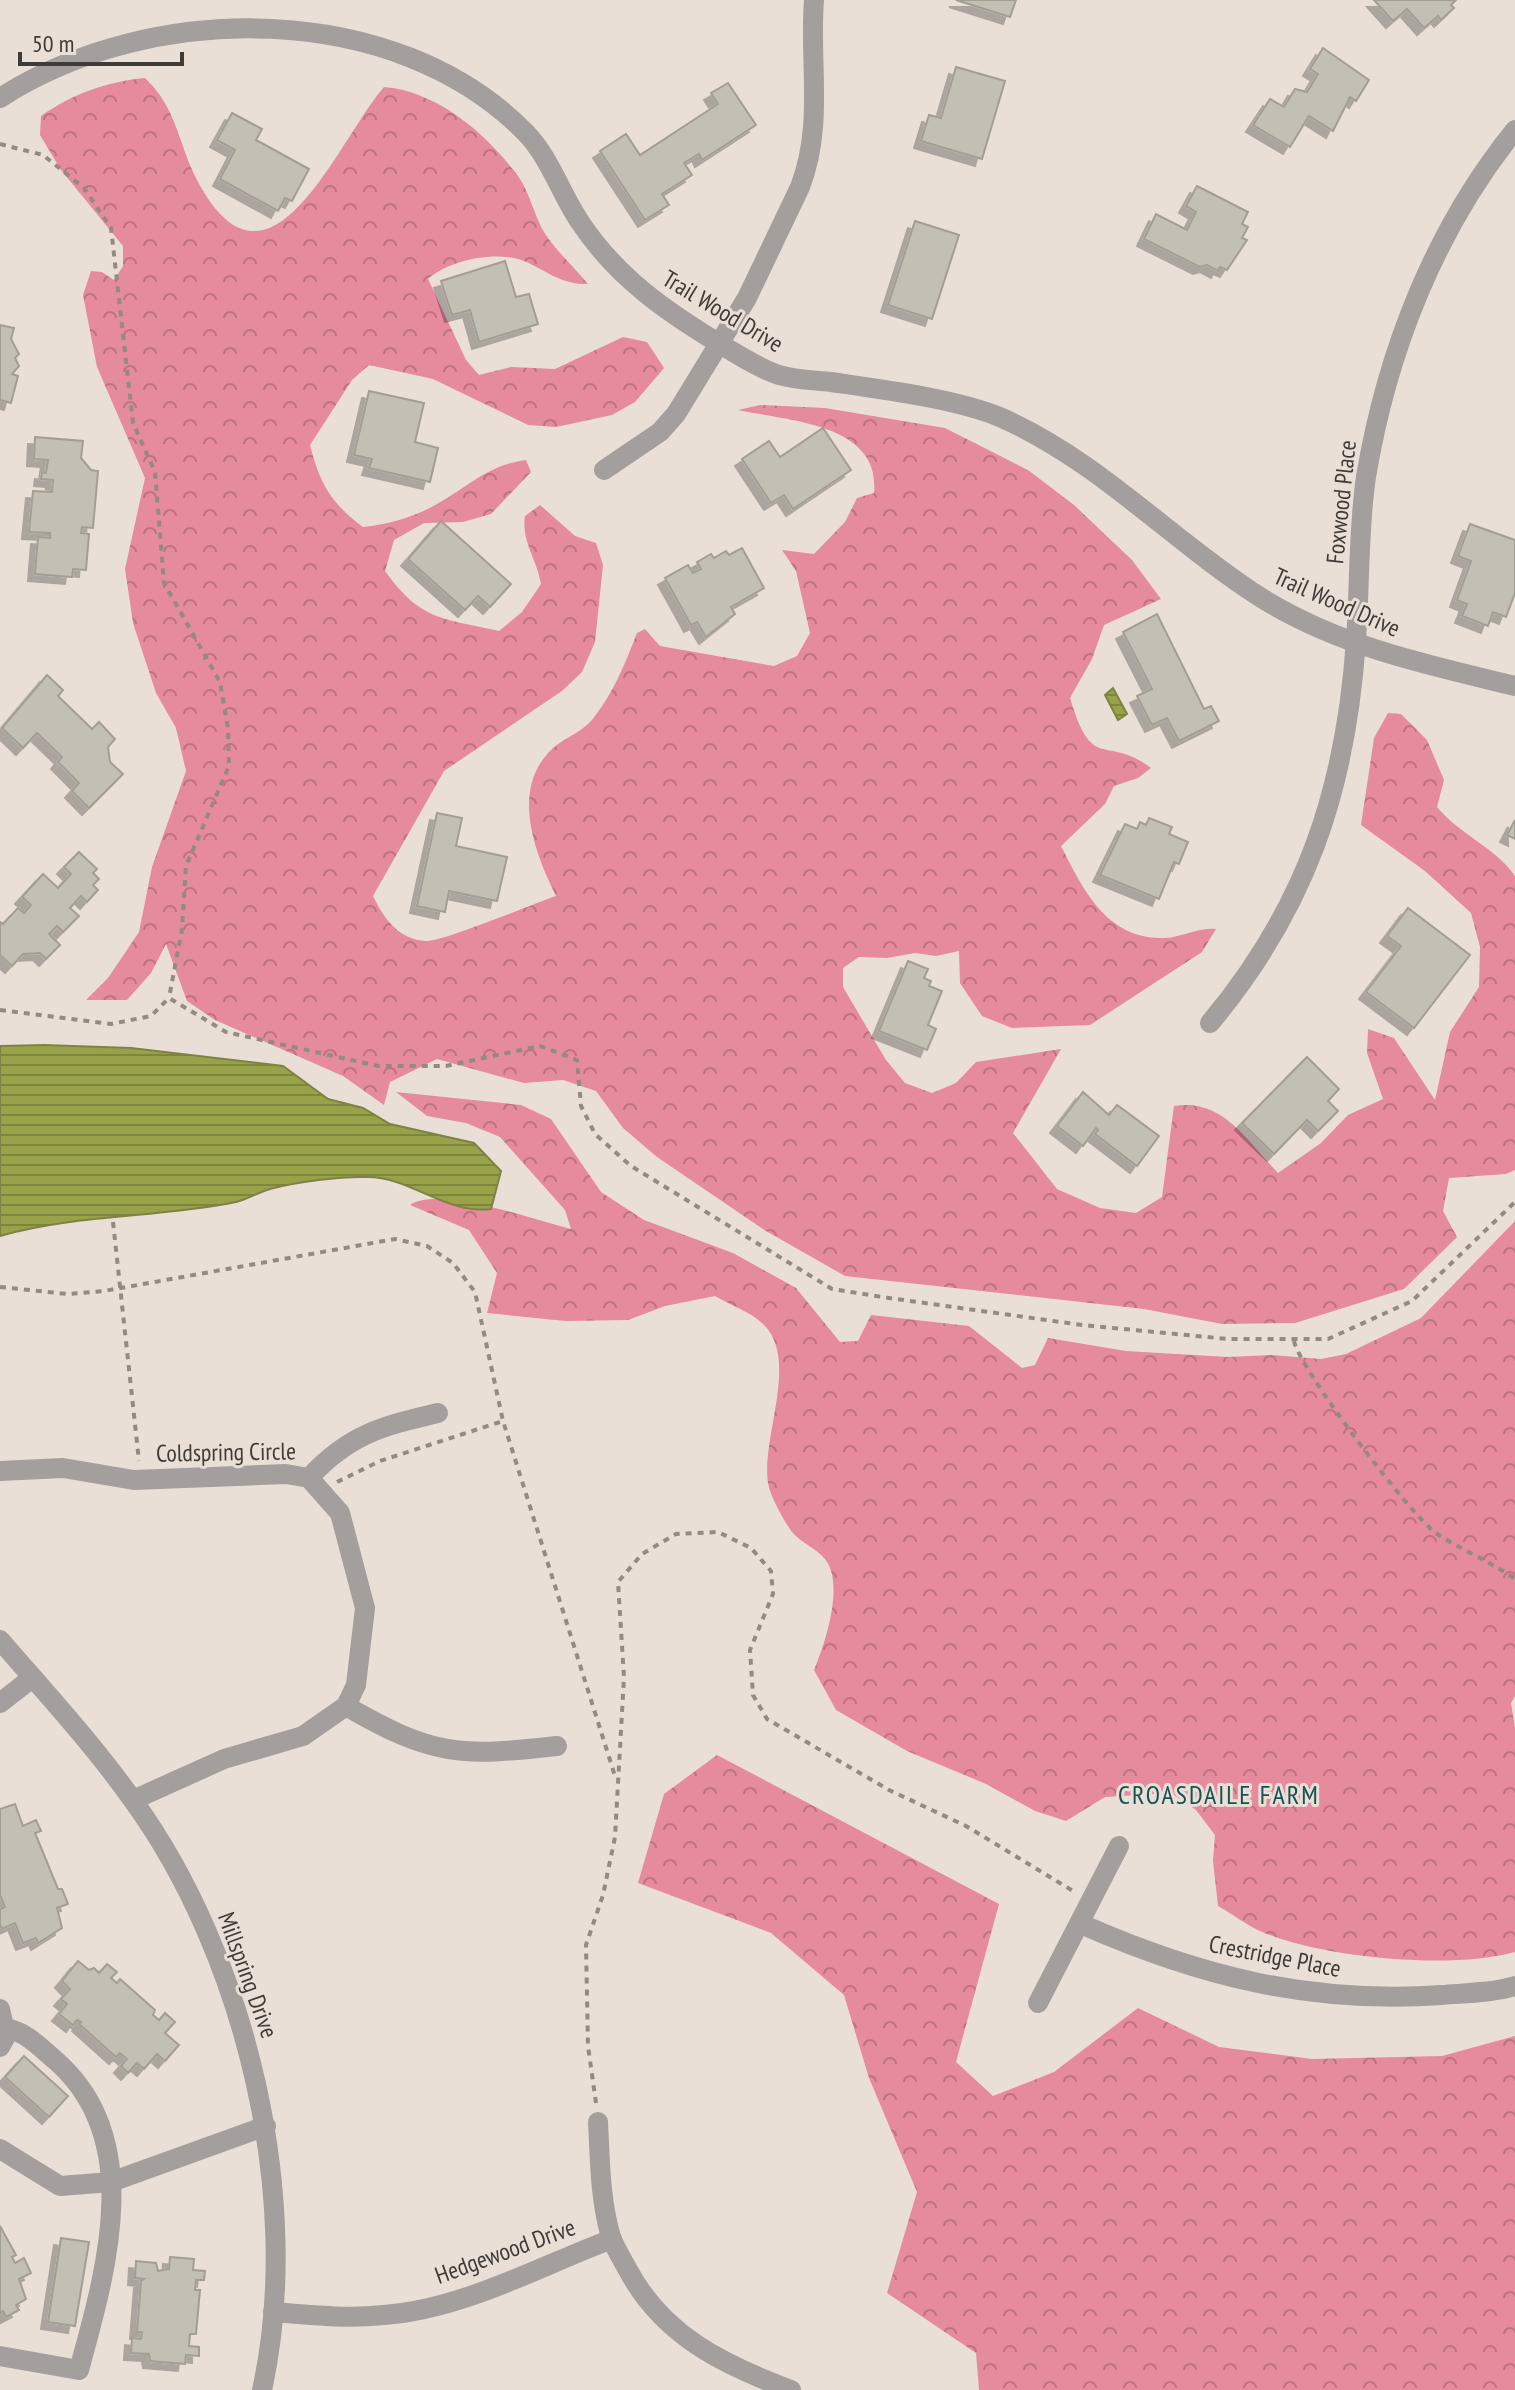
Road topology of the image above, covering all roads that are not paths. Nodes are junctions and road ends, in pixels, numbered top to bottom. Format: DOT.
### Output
graph roads {
  1 [pos="814,0"];
  2 [pos="0,98"];
  3 [pos="1515,130"];
  4 [pos="721,345"];
  5 [pos="604,470"];
  6 [pos="1356,643"];
  7 [pos="1515,686"];
  8 [pos="1210,1023"];
  9 [pos="438,1413"];
  10 [pos="0,1471"];
  11 [pos="316,1485"];
  12 [pos="0,1640"];
  13 [pos="32,1678"];
  14 [pos="0,1703"];
  15 [pos="346,1706"];
  16 [pos="557,1746"];
  17 [pos="133,1800"];
  18 [pos="1119,1846"];
  19 [pos="1081,1924"];
  20 [pos="1515,1986"];
  21 [pos="1038,2003"];
  22 [pos="1,2028"];
  23 [pos="598,2122"];
  24 [pos="266,2126"];
  25 [pos="0,2149"];
  26 [pos="111,2182"];
  27 [pos="612,2239"];
  28 [pos="273,2312"];
  29 [pos="0,2356"];
  30 [pos="262,2390"];
  31 [pos="791,2390"];
  1 -- 4 [label="street"];
  2 -- 4 [label="street, Trail Wood Drive"];
  3 -- 6 [label="street, Foxwood Place"];
  4 -- 5 [label="street"];
  4 -- 6 [label="street, Trail Wood Drive"];
  6 -- 7 [label="street, Trail Wood Drive"];
  6 -- 8 [label="street, Foxwood Place"];
  9 -- 11 [label="street"];
  10 -- 11 [label="street, Coldspring Circle"];
  11 -- 15 [label="street"];
  12 -- 13 [label="street, Millspring Drive"];
  13 -- 14 [label="street"];
  13 -- 17 [label="street, Millspring Drive"];
  15 -- 16 [label="street"];
  15 -- 17 [label="street"];
  17 -- 24 [label="street, Millspring Drive"];
  18 -- 19 [label="street"];
  19 -- 20 [label="street, Crestridge Place"];
  19 -- 21 [label="street"];
  22 -- 26 [label="street"];
  23 -- 27 [label="street"];
  24 -- 26 [label="street"];
  24 -- 28 [label="street, Millspring Drive"];
  25 -- 26 [label="street"];
  26 -- 29 [label="street"];
  27 -- 28 [label="street, Hedgewood Drive"];
  27 -- 31 [label="street"];
  28 -- 30 [label="street, Millspring Drive"];
}
